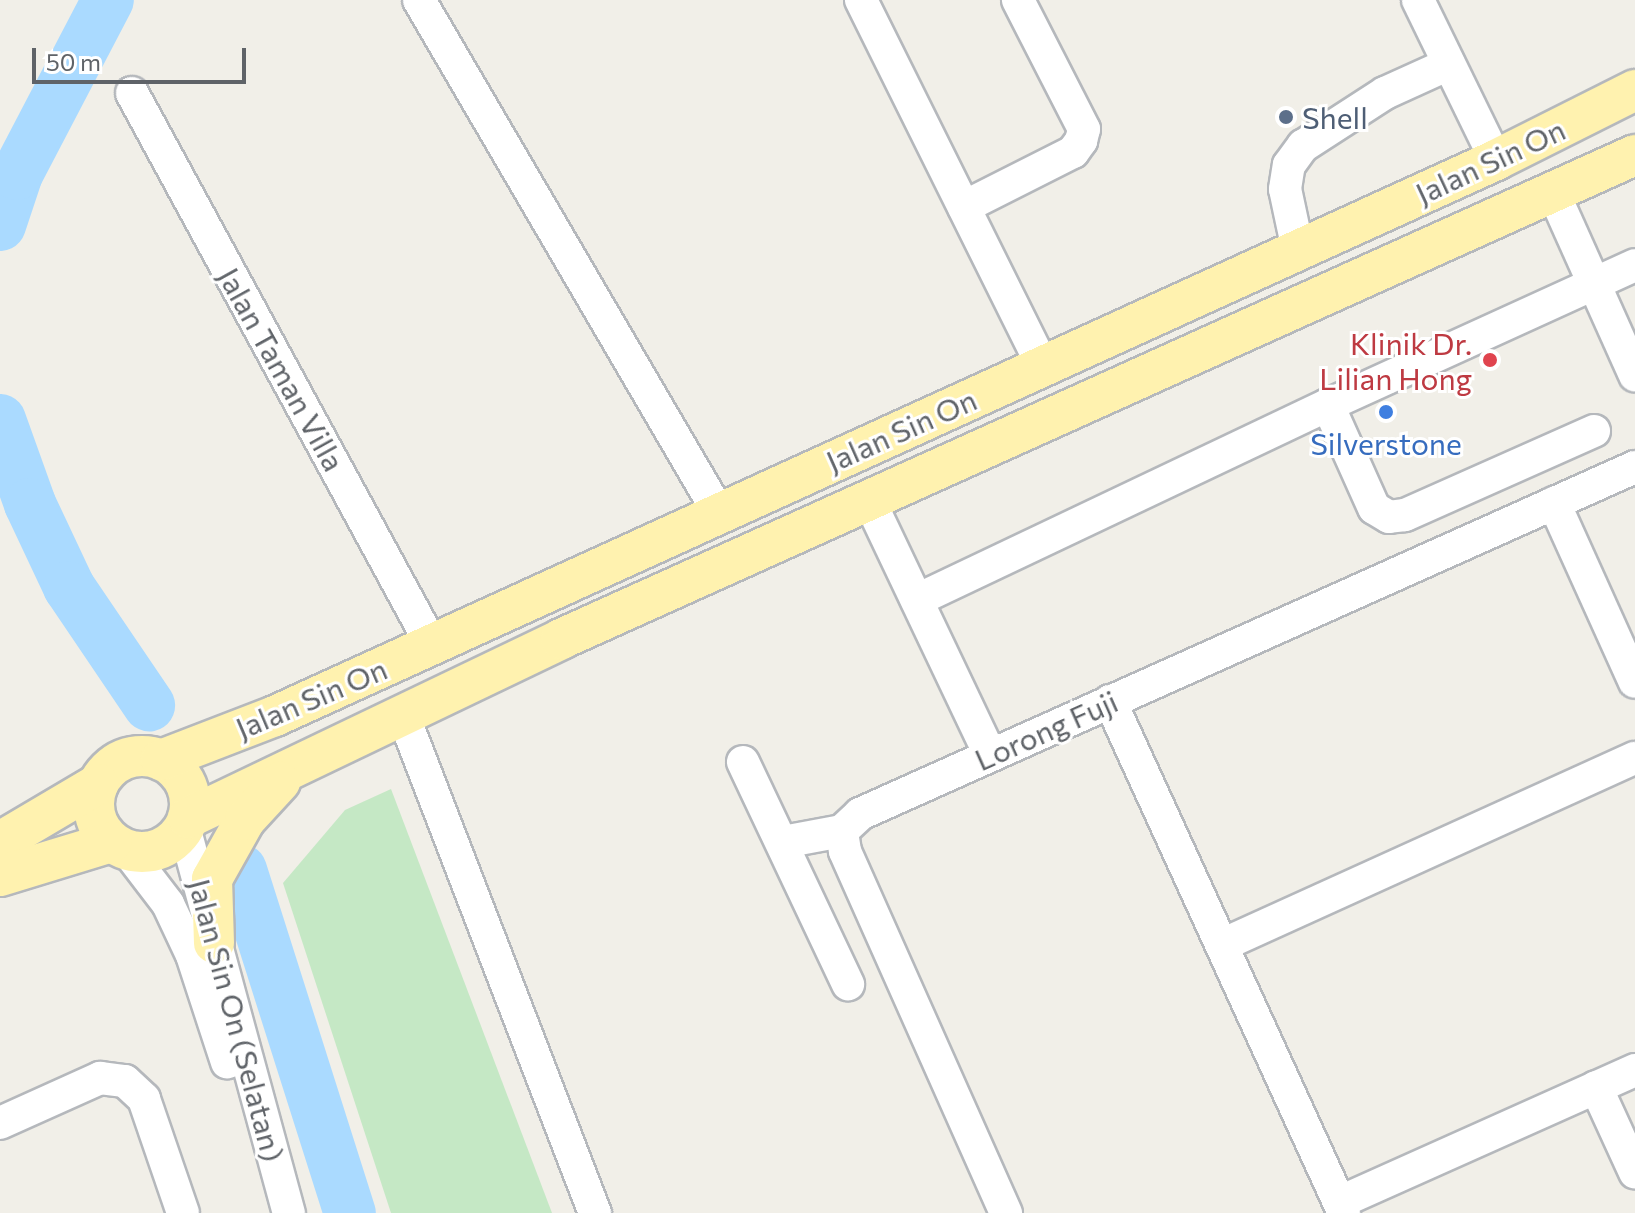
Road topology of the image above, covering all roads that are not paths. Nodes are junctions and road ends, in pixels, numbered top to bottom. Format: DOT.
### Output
graph roads {
  1 [pos="419,0"];
  2 [pos="861,0"];
  3 [pos="1018,0"];
  4 [pos="1418,0"];
  5 [pos="1449,64"];
  6 [pos="1635,90"];
  7 [pos="132,93"];
  8 [pos="1635,155"];
  9 [pos="1496,160"];
  10 [pos="1553,192"];
  11 [pos="964,207"];
  12 [pos="1298,250"];
  13 [pos="1635,265"];
  14 [pos="1594,283"];
  15 [pos="1043,366"];
  16 [pos="1635,375"];
  17 [pos="1328,405"];
  18 [pos="1594,431"];
  19 [pos="1635,467"];
  20 [pos="1510,469"];
  21 [pos="870,502"];
  22 [pos="1542,509"];
  23 [pos="719,513"];
  24 [pos="917,600"];
  25 [pos="432,645"];
  26 [pos="1635,682"];
  27 [pos="1110,701"];
  28 [pos="403,715"];
  29 [pos="990,755"];
  30 [pos="1635,758"];
  31 [pos="161,760"];
  32 [pos="743,762"];
  33 [pos="294,767"];
  34 [pos="98,784"];
  35 [pos="186,822"];
  36 [pos="842,831"];
  37 [pos="0,842"];
  38 [pos="783,842"];
  39 [pos="119,845"];
  40 [pos="0,876"];
  41 [pos="214,943"];
  42 [pos="1222,945"];
  43 [pos="848,984"];
  44 [pos="1635,1070"];
  45 [pos="1596,1087"];
  46 [pos="0,1123"];
  47 [pos="1635,1172"];
  48 [pos="1342,1208"];
  49 [pos="183,1213"];
  50 [pos="277,1213"];
  51 [pos="289,1213"];
  52 [pos="595,1213"];
  53 [pos="1006,1213"];
  1 -- 23 [label="street"];
  2 -- 11 [label="street"];
  3 -- 11 [label="street"];
  4 -- 5 [label="street"];
  5 -- 9 [label="street"];
  5 -- 12 [label="street"];
  6 -- 9 [label="main road, Jalan Sin On"];
  7 -- 25 [label="street, Jalan Taman Villa"];
  8 -- 10 [label="main road, Jalan Sin On"];
  9 -- 12 [label="main road, Jalan Sin On"];
  10 -- 14 [label="street"];
  10 -- 21 [label="main road, Jalan Sin On"];
  11 -- 15 [label="street"];
  12 -- 15 [label="main road, Jalan Sin On"];
  13 -- 14 [label="street"];
  14 -- 16 [label="street"];
  14 -- 17 [label="street"];
  15 -- 23 [label="main road, Jalan Sin On"];
  17 -- 20 [label="street"];
  17 -- 24 [label="street"];
  18 -- 20 [label="street"];
  19 -- 22 [label="street, Lorong Fuji"];
  20 -- 22 [label="street"];
  21 -- 24 [label="street"];
  21 -- 28 [label="main road, Jalan Sin On"];
  22 -- 26 [label="street"];
  22 -- 27 [label="street, Lorong Fuji"];
  23 -- 25 [label="main road, Jalan Sin On"];
  24 -- 29 [label="street"];
  25 -- 31 [label="main road, Jalan Sin On"];
  27 -- 29 [label="street, Lorong Fuji"];
  27 -- 42 [label="street"];
  28 -- 33 [label="main road, Jalan Sin On"];
  28 -- 52 [label="street"];
  29 -- 36 [label="street, Lorong Fuji"];
  30 -- 42 [label="street"];
  31 -- 34 [label="main road"];
  31 -- 35 [label="main road"];
  32 -- 38 [label="street"];
  33 -- 35 [label="main road, Jalan Sin On"];
  33 -- 41 [label="main road"];
  34 -- 37 [label="main road"];
  34 -- 39 [label="main road"];
  35 -- 39 [label="main road"];
  35 -- 41 [label="street, Jalan Sin On (Selatan)"];
  36 -- 38 [label="street"];
  36 -- 53 [label="street"];
  38 -- 43 [label="street"];
  39 -- 40 [label="main road"];
  39 -- 50 [label="street, Jalan Sin On (Selatan)"];
  41 -- 51 [label="street, Jalan Sin On (Selatan)"];
  42 -- 48 [label="street"];
  44 -- 45 [label="street"];
  45 -- 47 [label="street"];
  45 -- 48 [label="street"];
  46 -- 49 [label="street"];
}
